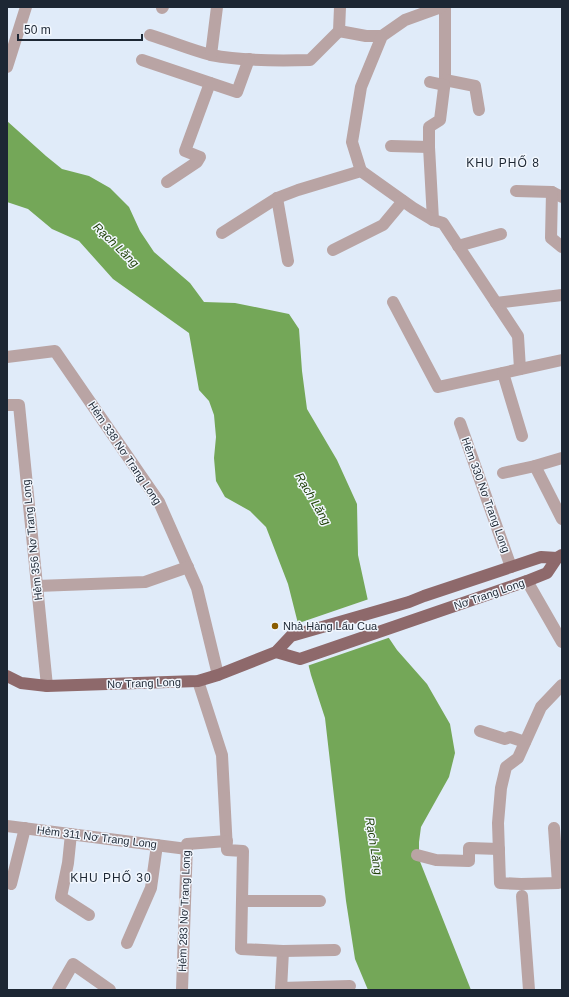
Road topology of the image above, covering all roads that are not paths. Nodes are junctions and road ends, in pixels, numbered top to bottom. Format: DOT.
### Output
graph roads {
  1 [pos="26,7"];
  2 [pos="217,7"];
  3 [pos="340,7"];
  4 [pos="441,7"];
  5 [pos="445,7"];
  6 [pos="339,32"];
  7 [pos="150,35"];
  8 [pos="382,36"];
  9 [pos="211,55"];
  10 [pos="249,59"];
  11 [pos="142,60"];
  12 [pos="7,67"];
  13 [pos="430,82"];
  14 [pos="210,83"];
  15 [pos="444,83"];
  16 [pos="479,110"];
  17 [pos="391,146"];
  18 [pos="429,146"];
  19 [pos="361,171"];
  20 [pos="168,182"];
  21 [pos="516,191"];
  22 [pos="557,194"];
  23 [pos="277,198"];
  24 [pos="403,201"];
  25 [pos="433,220"];
  26 [pos="222,233"];
  27 [pos="501,234"];
  28 [pos="458,246"];
  29 [pos="562,247"];
  30 [pos="333,250"];
  31 [pos="288,261"];
  32 [pos="562,296"];
  33 [pos="393,302"];
  34 [pos="496,303"];
  35 [pos="7,357"];
  36 [pos="562,360"];
  37 [pos="520,369"];
  38 [pos="503,373"];
  39 [pos="7,405"];
  40 [pos="460,423"];
  41 [pos="522,436"];
  42 [pos="562,458"];
  43 [pos="535,466"];
  44 [pos="503,473"];
  45 [pos="562,519"];
  46 [pos="560,556"];
  47 [pos="188,567"];
  48 [pos="512,567"];
  49 [pos="527,581"];
  50 [pos="36,586"];
  51 [pos="562,642"];
  52 [pos="276,652"];
  53 [pos="218,675"];
  54 [pos="7,676"];
  55 [pos="198,681"];
  56 [pos="562,685"];
  57 [pos="47,686"];
  58 [pos="480,731"];
  59 [pos="525,742"];
  60 [pos="7,826"];
  61 [pos="24,828"];
  62 [pos="554,828"];
  63 [pos="71,834"];
  64 [pos="227,841"];
  65 [pos="158,845"];
  66 [pos="186,849"];
  67 [pos="499,849"];
  68 [pos="417,855"];
  69 [pos="11,884"];
  70 [pos="522,896"];
  71 [pos="243,901"];
  72 [pos="320,901"];
  73 [pos="89,915"];
  74 [pos="126,943"];
  75 [pos="335,950"];
  76 [pos="283,951"];
  77 [pos="350,986"];
  78 [pos="281,989"];
  79 [pos="58,990"];
  80 [pos="110,990"];
  81 [pos="182,990"];
  82 [pos="529,990"];
  1 -- 12 [label="street"];
  2 -- 9 [label="street"];
  3 -- 6 [label="street"];
  4 -- 8 [label="street"];
  5 -- 15 [label="street"];
  6 -- 8 [label="street"];
  6 -- 10 [label="street"];
  7 -- 9 [label="street"];
  8 -- 19 [label="street"];
  9 -- 10 [label="street"];
  10 -- 14 [label="street"];
  11 -- 14 [label="street"];
  13 -- 15 [label="street"];
  14 -- 20 [label="street"];
  15 -- 16 [label="street"];
  15 -- 18 [label="street"];
  17 -- 18 [label="street"];
  18 -- 25 [label="street"];
  19 -- 23 [label="street"];
  19 -- 24 [label="street"];
  21 -- 22 [label="street"];
  22 -- 29 [label="street"];
  23 -- 26 [label="street"];
  23 -- 31 [label="street"];
  24 -- 25 [label="street"];
  24 -- 30 [label="street"];
  25 -- 28 [label="street"];
  27 -- 28 [label="street"];
  28 -- 34 [label="street"];
  32 -- 34 [label="street"];
  33 -- 38 [label="street"];
  34 -- 37 [label="street"];
  35 -- 47 [label="street, Hẻm 338 Nơ Trang Long"];
  36 -- 37 [label="street"];
  37 -- 38 [label="street"];
  38 -- 41 [label="street"];
  39 -- 50 [label="street, Hẻm 356 Nơ Trang Long"];
  40 -- 48 [label="street, Hẻm 330 Nơ Trang Long"];
  42 -- 43 [label="street"];
  43 -- 44 [label="street"];
  43 -- 45 [label="street"];
  46 -- 48 [label="main road, Nơ Trang Long"];
  46 -- 49 [label="main road, Nơ Trang Long"];
  47 -- 50 [label="street"];
  47 -- 53 [label="street, Hẻm 338 Nơ Trang Long"];
  48 -- 52 [label="main road, Nơ Trang Long"];
  49 -- 51 [label="street"];
  49 -- 52 [label="main road, Nơ Trang Long"];
  50 -- 57 [label="street, Hẻm 356 Nơ Trang Long"];
  52 -- 53 [label="main road, Nơ Trang Long"];
  53 -- 55 [label="main road, Nơ Trang Long"];
  54 -- 57 [label="main road, Nơ Trang Long"];
  55 -- 57 [label="main road, Nơ Trang Long"];
  55 -- 64 [label="street"];
  56 -- 59 [label="street"];
  58 -- 59 [label="street"];
  59 -- 67 [label="street"];
  60 -- 61 [label="street, Hẻm 311 Nơ Trang Long"];
  61 -- 63 [label="street, Hẻm 311 Nơ Trang Long"];
  61 -- 69 [label="street"];
  62 -- 67 [label="street"];
  63 -- 65 [label="street, Hẻm 311 Nơ Trang Long"];
  63 -- 73 [label="street"];
  64 -- 66 [label="street, Hẻm 283 Nơ Trang Long"];
  64 -- 71 [label="street"];
  65 -- 66 [label="street, Hẻm 311 Nơ Trang Long"];
  65 -- 74 [label="street"];
  66 -- 81 [label="street, Hẻm 283 Nơ Trang Long"];
  67 -- 68 [label="street"];
  70 -- 82 [label="street"];
  71 -- 72 [label="street"];
  71 -- 76 [label="street"];
  75 -- 76 [label="street"];
  76 -- 78 [label="street"];
  77 -- 78 [label="street"];
  79 -- 80 [label="street"];
}
